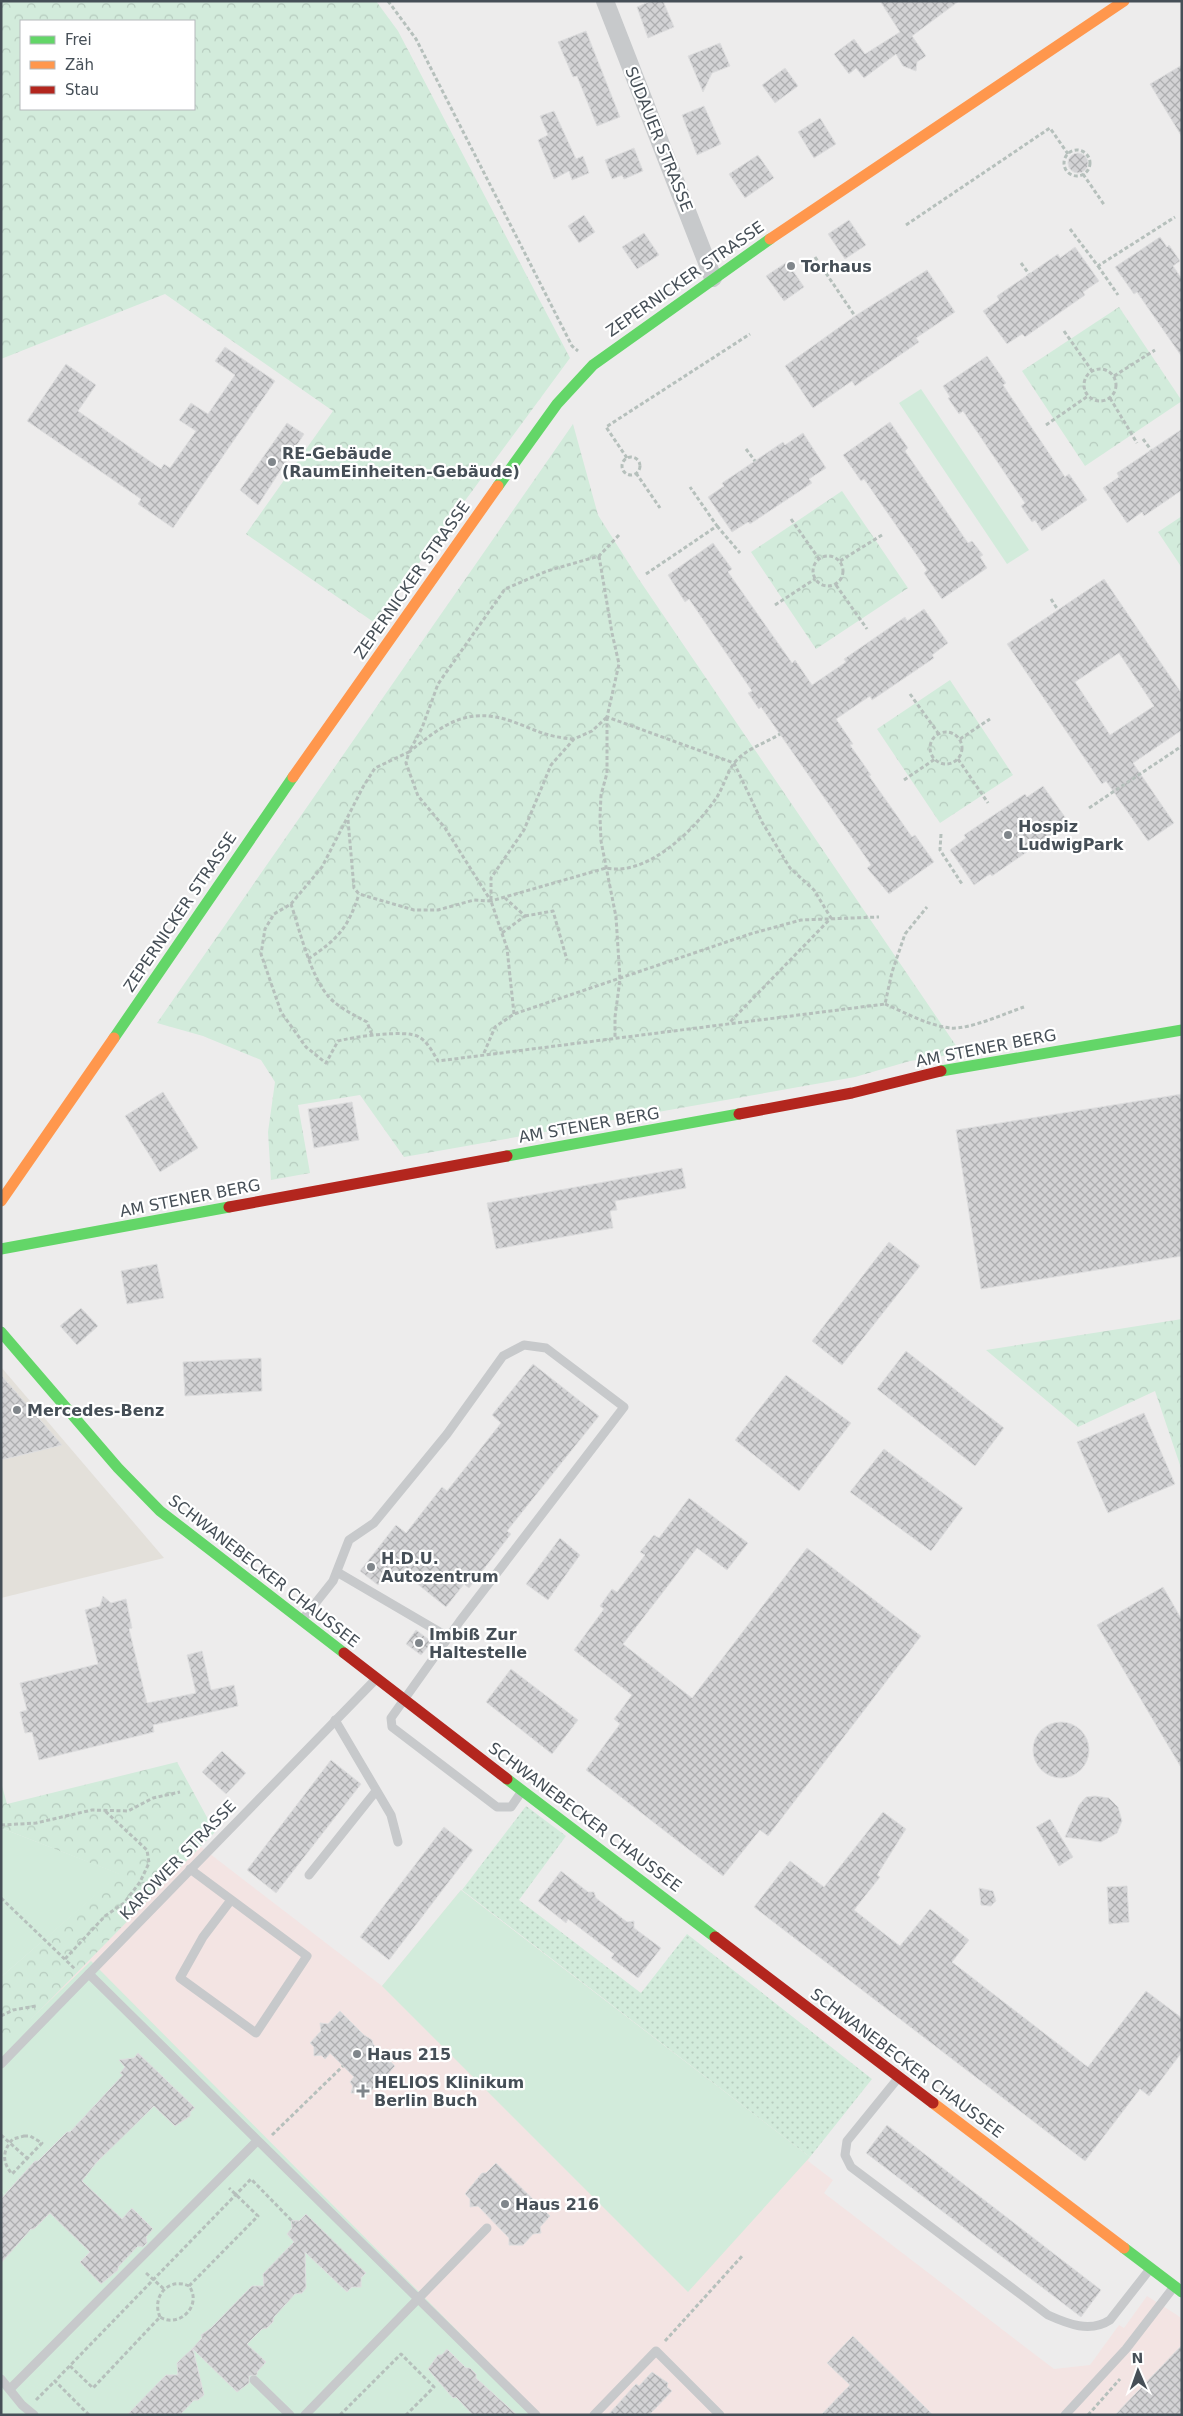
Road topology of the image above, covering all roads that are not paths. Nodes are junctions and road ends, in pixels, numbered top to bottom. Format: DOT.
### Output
graph roads {
  1 [pos="605,1"];
  2 [pos="1124,1"];
  3 [pos="713,278"];
  4 [pos="1182,1030"];
  5 [pos="1,1201"];
  6 [pos="1,1249"];
  7 [pos="1,1332"];
  8 [pos="337,1572"];
  9 [pos="302,1621"];
  10 [pos="448,1637"];
  11 [pos="376,1678"];
  12 [pos="403,1699"];
  13 [pos="335,1720"];
  14 [pos="376,1791"];
  15 [pos="522,1791"];
  16 [pos="398,1842"];
  17 [pos="190,1869"];
  18 [pos="309,1875"];
  19 [pos="232,1900"];
  20 [pos="86,1976"];
  21 [pos="1,2064"];
  22 [pos="899,2077"];
  23 [pos="260,2143"];
  24 [pos="487,2228"];
  25 [pos="1150,2269"];
  26 [pos="1178,2290"];
  27 [pos="419,2297"];
  28 [pos="1,2379"];
  29 [pos="254,2380"];
  30 [pos="11,2388"];
  31 [pos="31,2412"];
  32 [pos="290,2415"];
  33 [pos="305,2415"];
  34 [pos="536,2415"];
  35 [pos="594,2415"];
  36 [pos="720,2415"];
  37 [pos="1065,2415"];
  1 -- 3 [label="street, SUDAUER STRASSE"];
  2 -- 3 [label="main road, ZEPERNICKER STRASSE"];
  3 -- 5 [label="main road, ZEPERNICKER STRASSE"];
  4 -- 6 [label="main road, AM STENER BERG"];
  7 -- 9 [label="main road, SCHWANEBECKER CHAUSSEE"];
  8 -- 9 [label="lane"];
  8 -- 10 [label="lane"];
  8 -- 10 [label="lane"];
  9 -- 11 [label="main road, SCHWANEBECKER CHAUSSEE"];
  10 -- 12 [label="lane"];
  11 -- 12 [label="main road, SCHWANEBECKER CHAUSSEE"];
  11 -- 13 [label="lane, KAROWER STRASSE"];
  12 -- 15 [label="main road, SCHWANEBECKER CHAUSSEE"];
  12 -- 15 [label="lane"];
  13 -- 14 [label="lane"];
  13 -- 17 [label="lane, KAROWER STRASSE"];
  14 -- 16 [label="lane"];
  14 -- 18 [label="lane"];
  15 -- 22 [label="main road, SCHWANEBECKER CHAUSSEE"];
  17 -- 19 [label="lane"];
  17 -- 20 [label="lane, KAROWER STRASSE"];
  19 -- 19 [label="lane"];
  20 -- 21 [label="lane, KAROWER STRASSE"];
  20 -- 23 [label="lane"];
  22 -- 25 [label="main road, SCHWANEBECKER CHAUSSEE"];
  22 -- 25 [label="lane"];
  23 -- 27 [label="lane"];
  23 -- 30 [label="lane"];
  24 -- 27 [label="lane"];
  25 -- 26 [label="main road, SCHWANEBECKER CHAUSSEE"];
  26 -- 37 [label="lane"];
  27 -- 33 [label="lane"];
  27 -- 34 [label="lane"];
  28 -- 30 [label="lane"];
  29 -- 32 [label="lane"];
  30 -- 31 [label="lane"];
  35 -- 36 [label="lane"];
}
